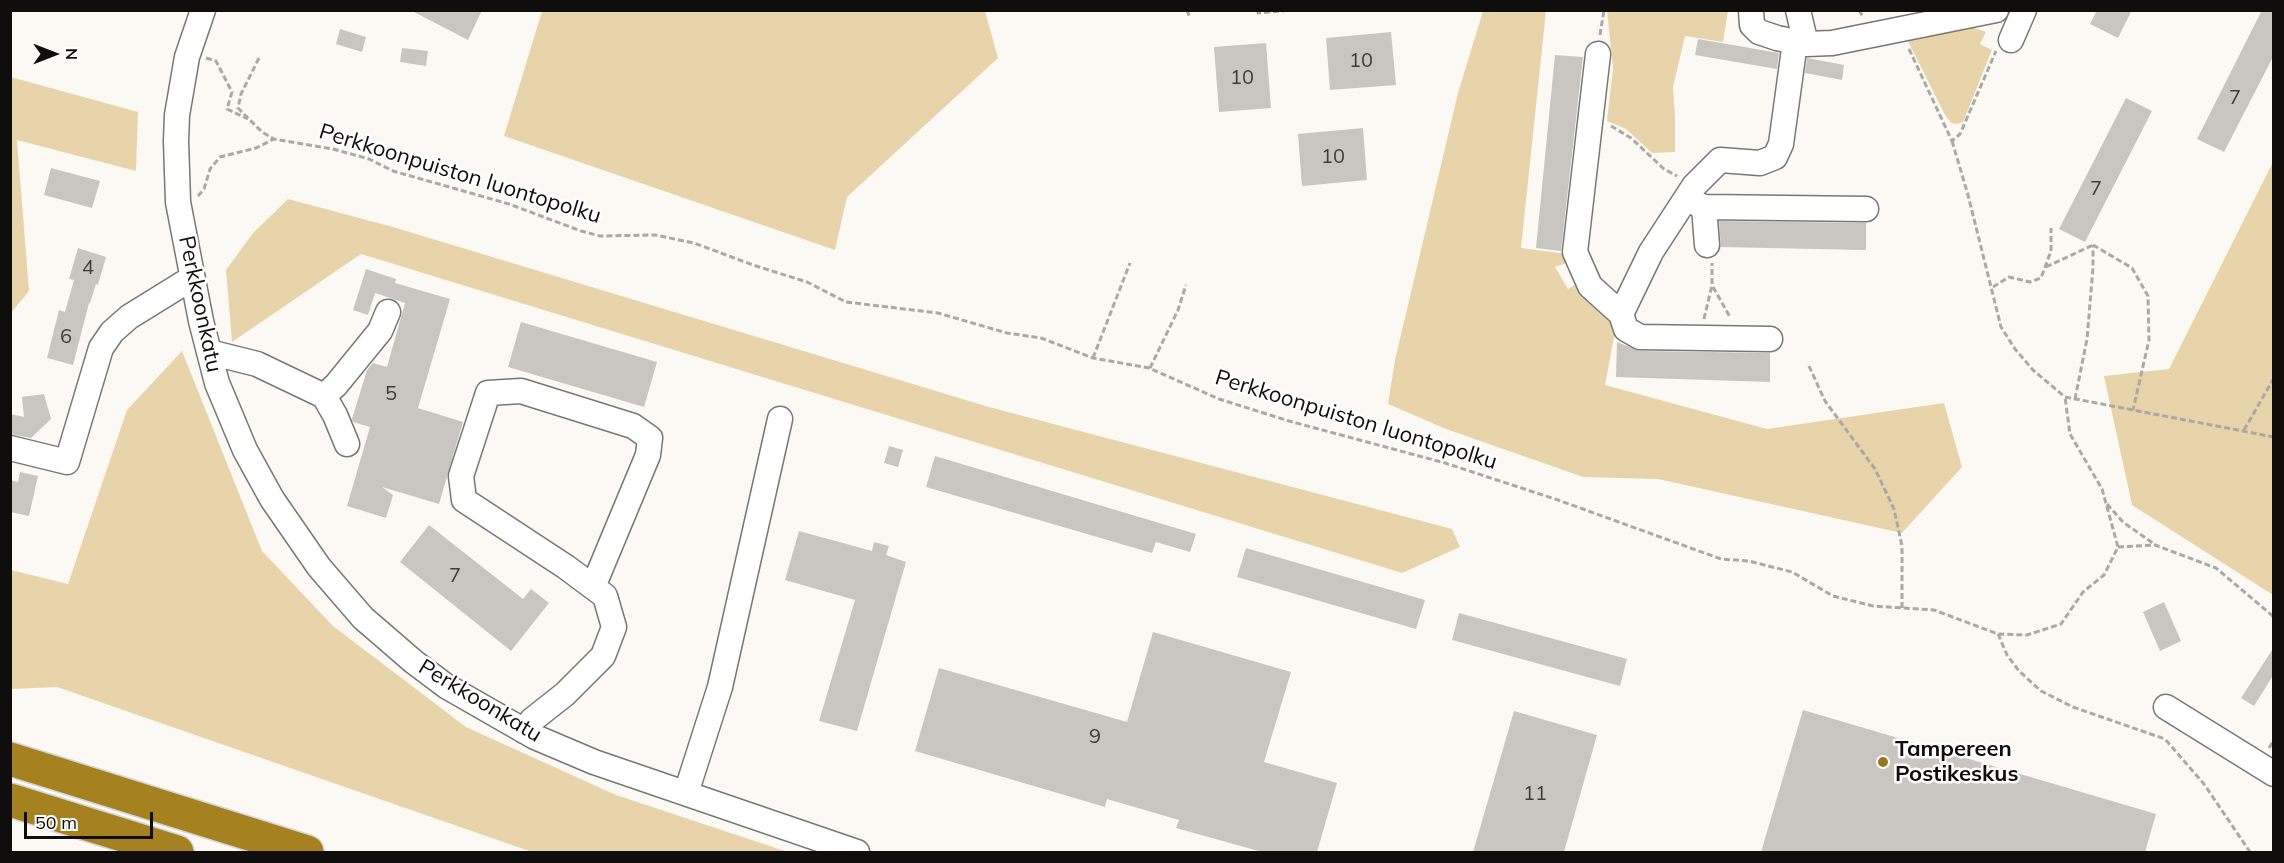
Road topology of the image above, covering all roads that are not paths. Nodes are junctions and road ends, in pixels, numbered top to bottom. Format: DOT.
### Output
graph roads {
  1 [pos="204,10"];
  2 [pos="1751,10"];
  3 [pos="1798,10"];
  4 [pos="1996,10"];
  5 [pos="2024,10"];
  6 [pos="2005,41"];
  7 [pos="1801,43"];
  8 [pos="1598,54"];
  9 [pos="1695,197"];
  10 [pos="1866,209"];
  11 [pos="1709,253"];
  12 [pos="192,278"];
  13 [pos="388,312"];
  14 [pos="1621,314"];
  15 [pos="1770,339"];
  16 [pos="209,352"];
  17 [pos="324,396"];
  18 [pos="780,419"];
  19 [pos="347,444"];
  20 [pos="10,448"];
  21 [pos="593,588"];
  22 [pos="2166,707"];
  23 [pos="524,731"];
  24 [pos="10,759"];
  25 [pos="2274,774"];
  26 [pos="686,793"];
  27 [pos="10,800"];
  28 [pos="177,852"];
  29 [pos="307,852"];
  30 [pos="857,852"];
  1 -- 12 [label="street, Perkkoonkatu"];
  2 -- 7 [label="street"];
  3 -- 7 [label="street"];
  4 -- 7 [label="street"];
  5 -- 6 [label="street"];
  7 -- 9 [label="street"];
  8 -- 14 [label="street"];
  9 -- 10 [label="street"];
  9 -- 11 [label="street"];
  9 -- 14 [label="street"];
  12 -- 16 [label="street, Perkkoonkatu"];
  12 -- 20 [label="street"];
  13 -- 17 [label="street"];
  14 -- 15 [label="street"];
  16 -- 17 [label="street"];
  16 -- 23 [label="street, Perkkoonkatu"];
  17 -- 19 [label="street"];
  18 -- 26 [label="street"];
  21 -- 21 [label="street"];
  21 -- 23 [label="street"];
  22 -- 25 [label="street"];
  23 -- 26 [label="street, Perkkoonkatu"];
  24 -- 29 [label="highway"];
  26 -- 30 [label="street, Perkkoonkatu"];
  27 -- 28 [label="highway"];
}
